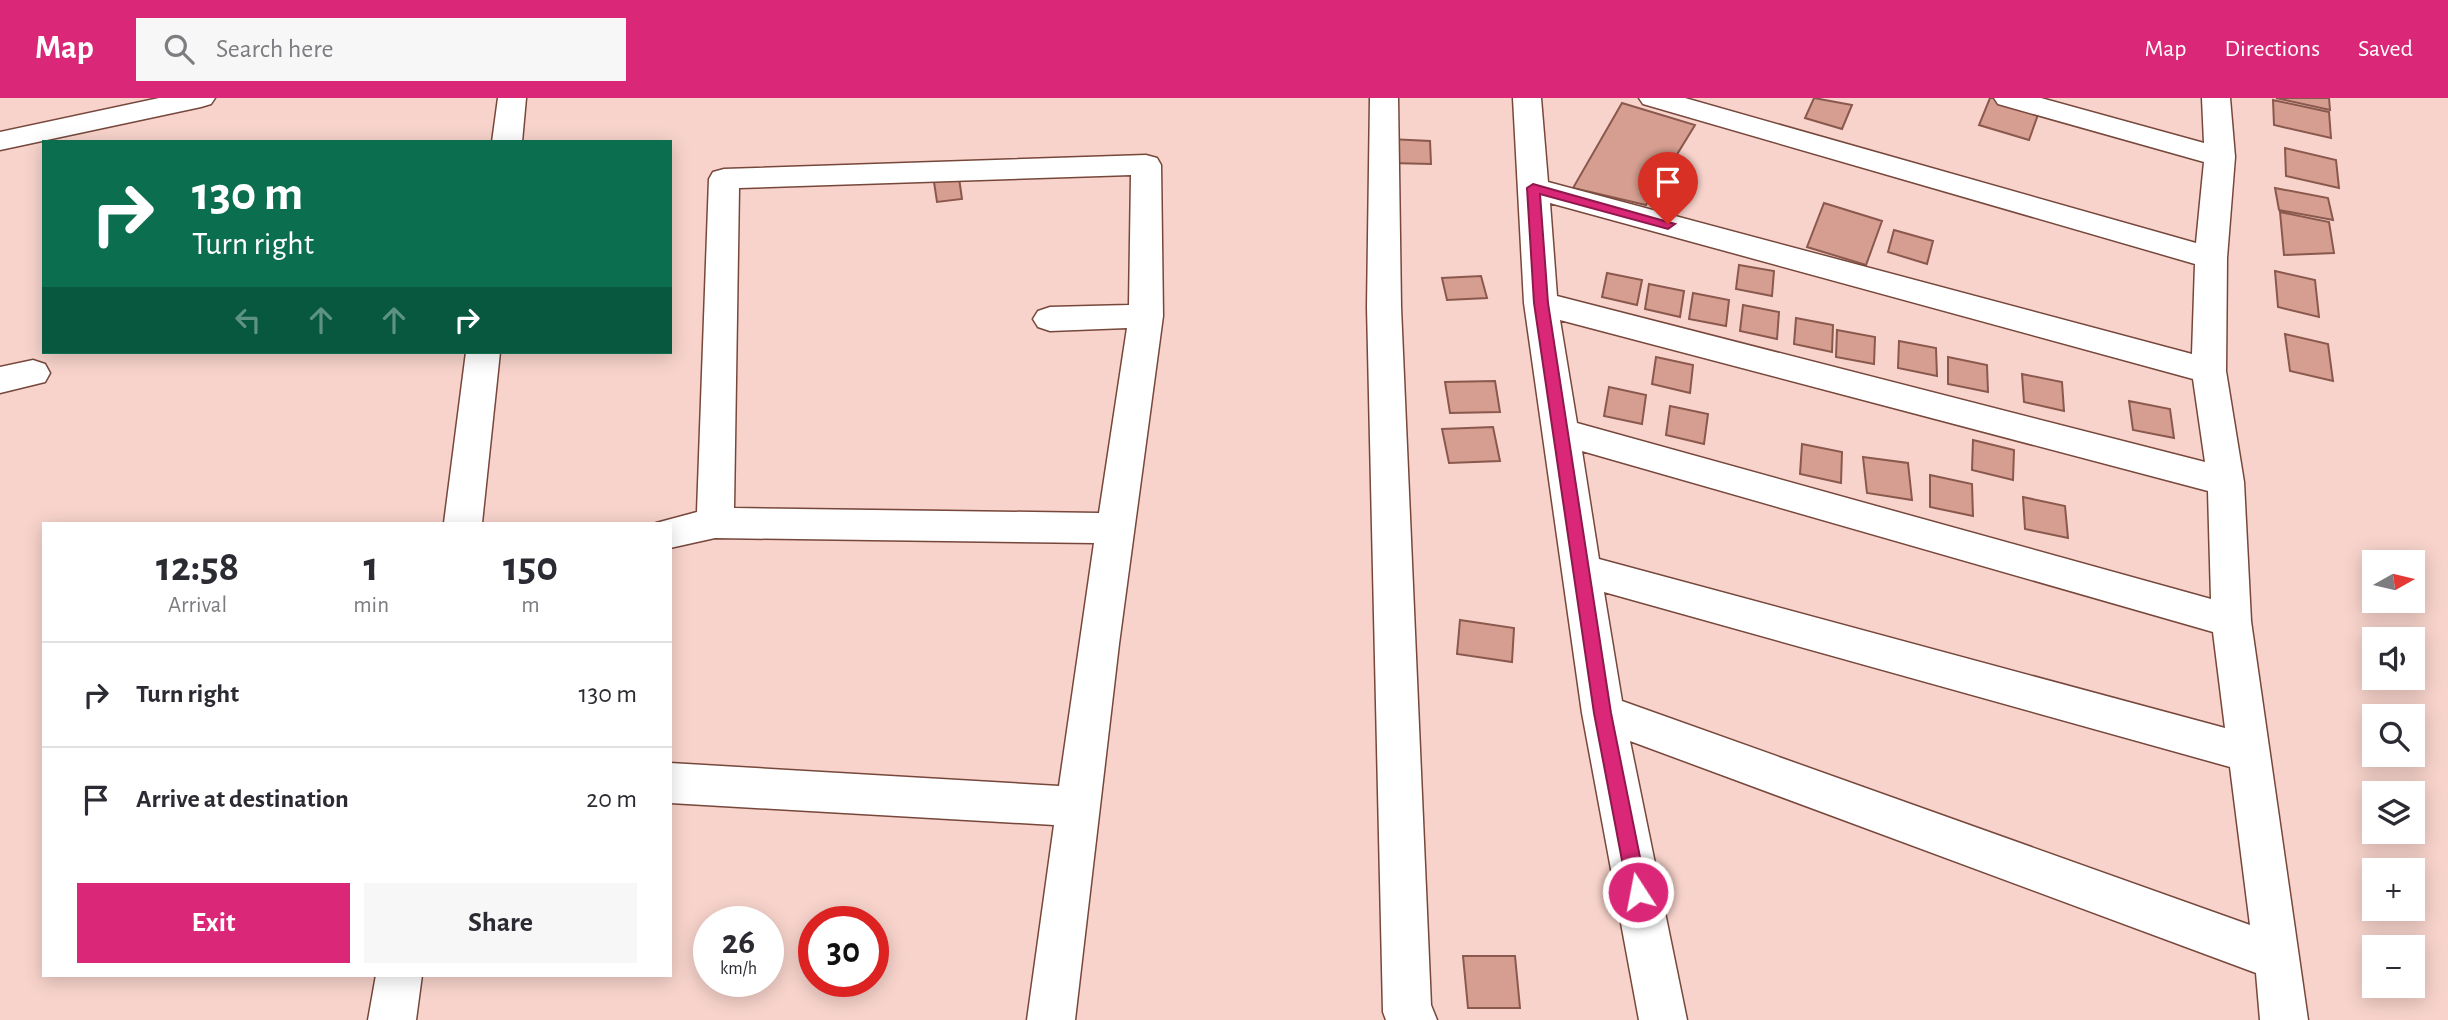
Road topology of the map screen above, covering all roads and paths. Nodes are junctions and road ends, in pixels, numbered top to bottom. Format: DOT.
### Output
graph roads {
  1 [pos="201,98"];
  2 [pos="512,98"];
  3 [pos="1384,98"];
  4 [pos="1527,98"];
  5 [pos="1653,98"];
  6 [pos="2008,98"];
  7 [pos="2216,98"];
  8 [pos="507,140"];
  9 [pos="0,141"];
  10 [pos="2220,158"];
  11 [pos="1533,188"];
  12 [pos="2211,258"];
  13 [pos="1541,303"];
  14 [pos="1146,316"];
  15 [pos="1050,319"];
  16 [pos="483,354"];
  17 [pos="2209,371"];
  18 [pos="33,373"];
  19 [pos="0,380"];
  20 [pos="1561,432"];
  21 [pos="2226,482"];
  22 [pos="463,522"];
  23 [pos="715,523"];
  24 [pos="1115,528"];
  25 [pos="672,533"];
  26 [pos="1582,570"];
  27 [pos="2231,621"];
  28 [pos="1603,713"];
  29 [pos="2249,753"];
  30 [pos="672,783"];
  31 [pos="1080,807"];
  32 [pos="2278,958"];
  33 [pos="399,977"];
  34 [pos="392,1020"];
  35 [pos="1051,1020"];
  36 [pos="1413,1020"];
  37 [pos="1663,1020"];
  38 [pos="2284,1020"];
  1 -- 9 [label="street"];
  2 -- 8 [label="street"];
  3 -- 36 [label="street"];
  4 -- 11 [label="street"];
  5 -- 12 [label="street"];
  6 -- 10 [label="street"];
  7 -- 10 [label="street"];
  10 -- 12 [label="street"];
  11 -- 13 [label="street"];
  11 -- 17 [label="street"];
  12 -- 17 [label="street"];
  13 -- 20 [label="street"];
  13 -- 21 [label="street"];
  14 -- 15 [label="street"];
  14 -- 23 [label="street"];
  14 -- 24 [label="street"];
  16 -- 22 [label="street"];
  17 -- 21 [label="street"];
  18 -- 19 [label="street"];
  20 -- 26 [label="street"];
  20 -- 27 [label="street"];
  21 -- 27 [label="street"];
  23 -- 24 [label="street"];
  23 -- 25 [label="street"];
  24 -- 31 [label="street"];
  26 -- 28 [label="street"];
  26 -- 29 [label="street"];
  27 -- 29 [label="street"];
  28 -- 32 [label="street"];
  28 -- 37 [label="street"];
  29 -- 32 [label="street"];
  30 -- 31 [label="street"];
  31 -- 35 [label="street"];
  32 -- 38 [label="street"];
  33 -- 34 [label="street"];
}
